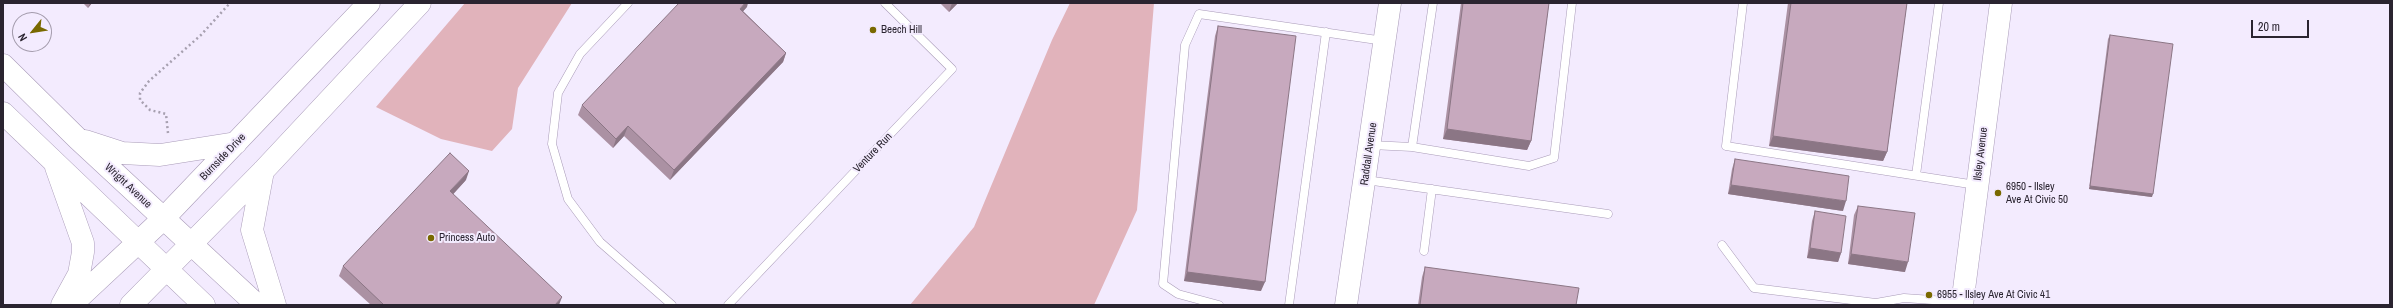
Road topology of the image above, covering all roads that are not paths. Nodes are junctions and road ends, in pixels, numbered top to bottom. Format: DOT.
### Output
graph roads {
  1 [pos="369,3"];
  2 [pos="420,3"];
  3 [pos="628,3"];
  4 [pos="885,3"];
  5 [pos="1390,3"];
  6 [pos="1433,3"];
  7 [pos="1572,3"];
  8 [pos="1743,3"];
  9 [pos="1939,3"];
  10 [pos="2001,3"];
  11 [pos="1326,32"];
  12 [pos="1385,41"];
  13 [pos="3,64"];
  14 [pos="3,113"];
  15 [pos="78,139"];
  16 [pos="236,143"];
  17 [pos="1370,145"];
  18 [pos="1412,147"];
  19 [pos="54,162"];
  20 [pos="263,171"];
  21 [pos="1916,175"];
  22 [pos="1365,180"];
  23 [pos="1977,185"];
  24 [pos="1432,189"];
  25 [pos="1608,214"];
  26 [pos="163,219"];
  27 [pos="138,244"];
  28 [pos="190,244"];
  29 [pos="1722,245"];
  30 [pos="1424,251"];
  31 [pos="165,269"];
  32 [pos="1962,304"];
  33 [pos="62,305"];
  34 [pos="71,305"];
  35 [pos="131,305"];
  36 [pos="204,305"];
  37 [pos="257,305"];
  38 [pos="275,305"];
  39 [pos="672,305"];
  40 [pos="728,305"];
  41 [pos="1219,305"];
  42 [pos="1289,305"];
  43 [pos="1346,305"];
  1 -- 16 [label="main road, Burnside Drive"];
  2 -- 20 [label="main road"];
  3 -- 39 [label="lane"];
  4 -- 40 [label="lane, Venture Run"];
  5 -- 12 [label="main road, Raddall Avenue"];
  6 -- 18 [label="lane"];
  7 -- 18 [label="lane"];
  8 -- 21 [label="lane"];
  9 -- 21 [label="lane"];
  10 -- 23 [label="main road, Ilsley Avenue"];
  11 -- 12 [label="lane"];
  11 -- 41 [label="lane"];
  11 -- 42 [label="lane"];
  12 -- 17 [label="main road, Raddall Avenue"];
  13 -- 15 [label="main road, Wright Avenue"];
  14 -- 19 [label="main road"];
  15 -- 16 [label="main road"];
  15 -- 26 [label="main road, Wright Avenue"];
  16 -- 26 [label="main road, Burnside Drive"];
  17 -- 18 [label="lane"];
  17 -- 22 [label="main road, Raddall Avenue"];
  19 -- 27 [label="main road"];
  19 -- 33 [label="main road"];
  20 -- 28 [label="main road"];
  20 -- 38 [label="main road"];
  21 -- 23 [label="lane"];
  22 -- 24 [label="lane"];
  22 -- 43 [label="main road, Raddall Avenue"];
  23 -- 32 [label="main road, Ilsley Avenue"];
  24 -- 25 [label="lane"];
  24 -- 30 [label="lane"];
  26 -- 27 [label="main road, Burnside Drive"];
  26 -- 28 [label="main road, Wright Avenue"];
  27 -- 31 [label="main road"];
  27 -- 34 [label="main road, Burnside Drive"];
  28 -- 31 [label="main road"];
  28 -- 37 [label="main road, Wright Avenue"];
  29 -- 32 [label="lane"];
  31 -- 35 [label="main road"];
  31 -- 36 [label="main road"];
}
